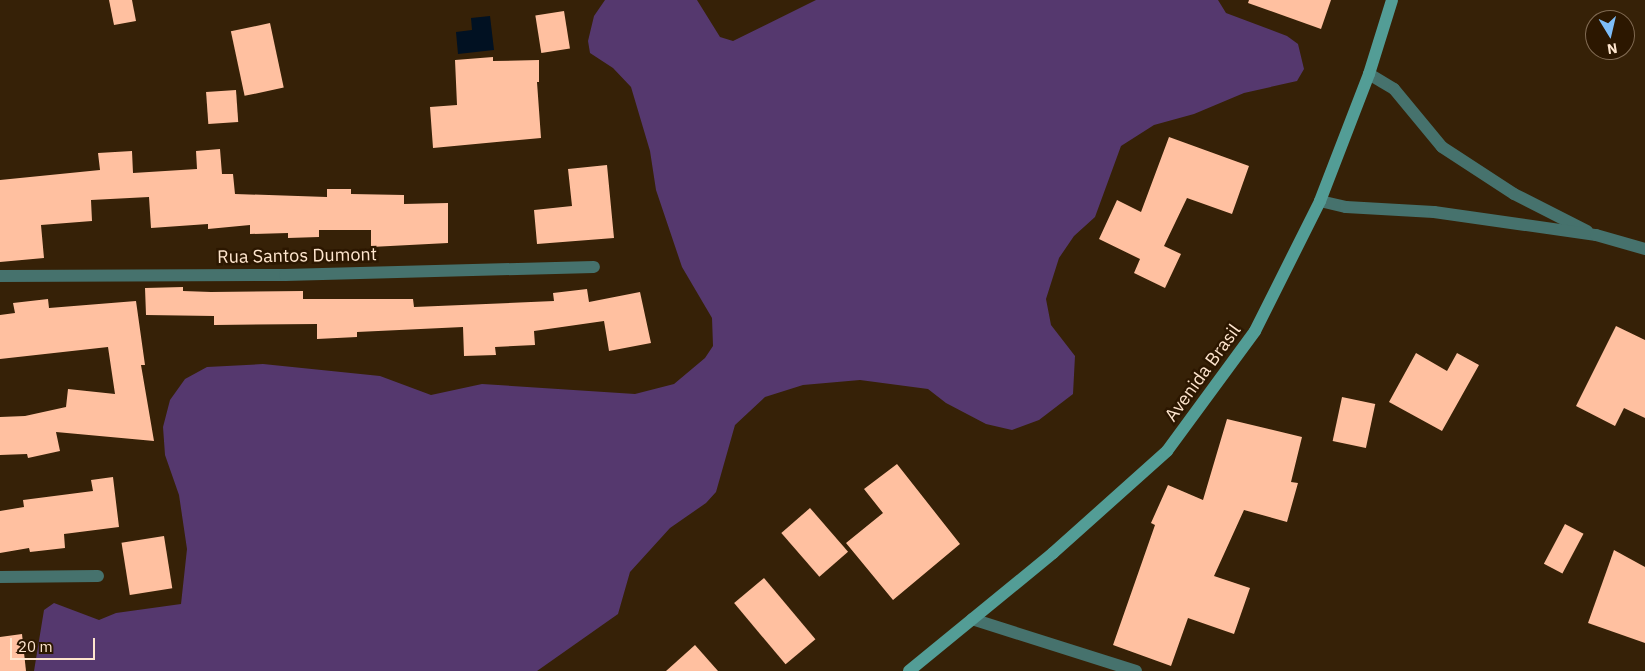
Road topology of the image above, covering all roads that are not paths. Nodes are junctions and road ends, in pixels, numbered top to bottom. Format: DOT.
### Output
graph roads {
  1 [pos="1392,0"];
  2 [pos="1369,74"];
  3 [pos="1320,201"];
  4 [pos="1596,236"];
  5 [pos="1645,249"];
  6 [pos="594,267"];
  7 [pos="0,276"];
  8 [pos="98,576"];
  9 [pos="0,577"];
  10 [pos="972,619"];
  11 [pos="909,671"];
  12 [pos="1136,671"];
  1 -- 2 [label="street, Avenida Brasil"];
  2 -- 3 [label="street, Avenida Brasil"];
  2 -- 4 [label="street"];
  3 -- 4 [label="street"];
  3 -- 10 [label="street, Avenida Brasil"];
  4 -- 5 [label="street"];
  6 -- 7 [label="street, Rua Santos Dumont"];
  8 -- 9 [label="street"];
  10 -- 11 [label="street, Avenida Brasil"];
  10 -- 12 [label="street"];
}
